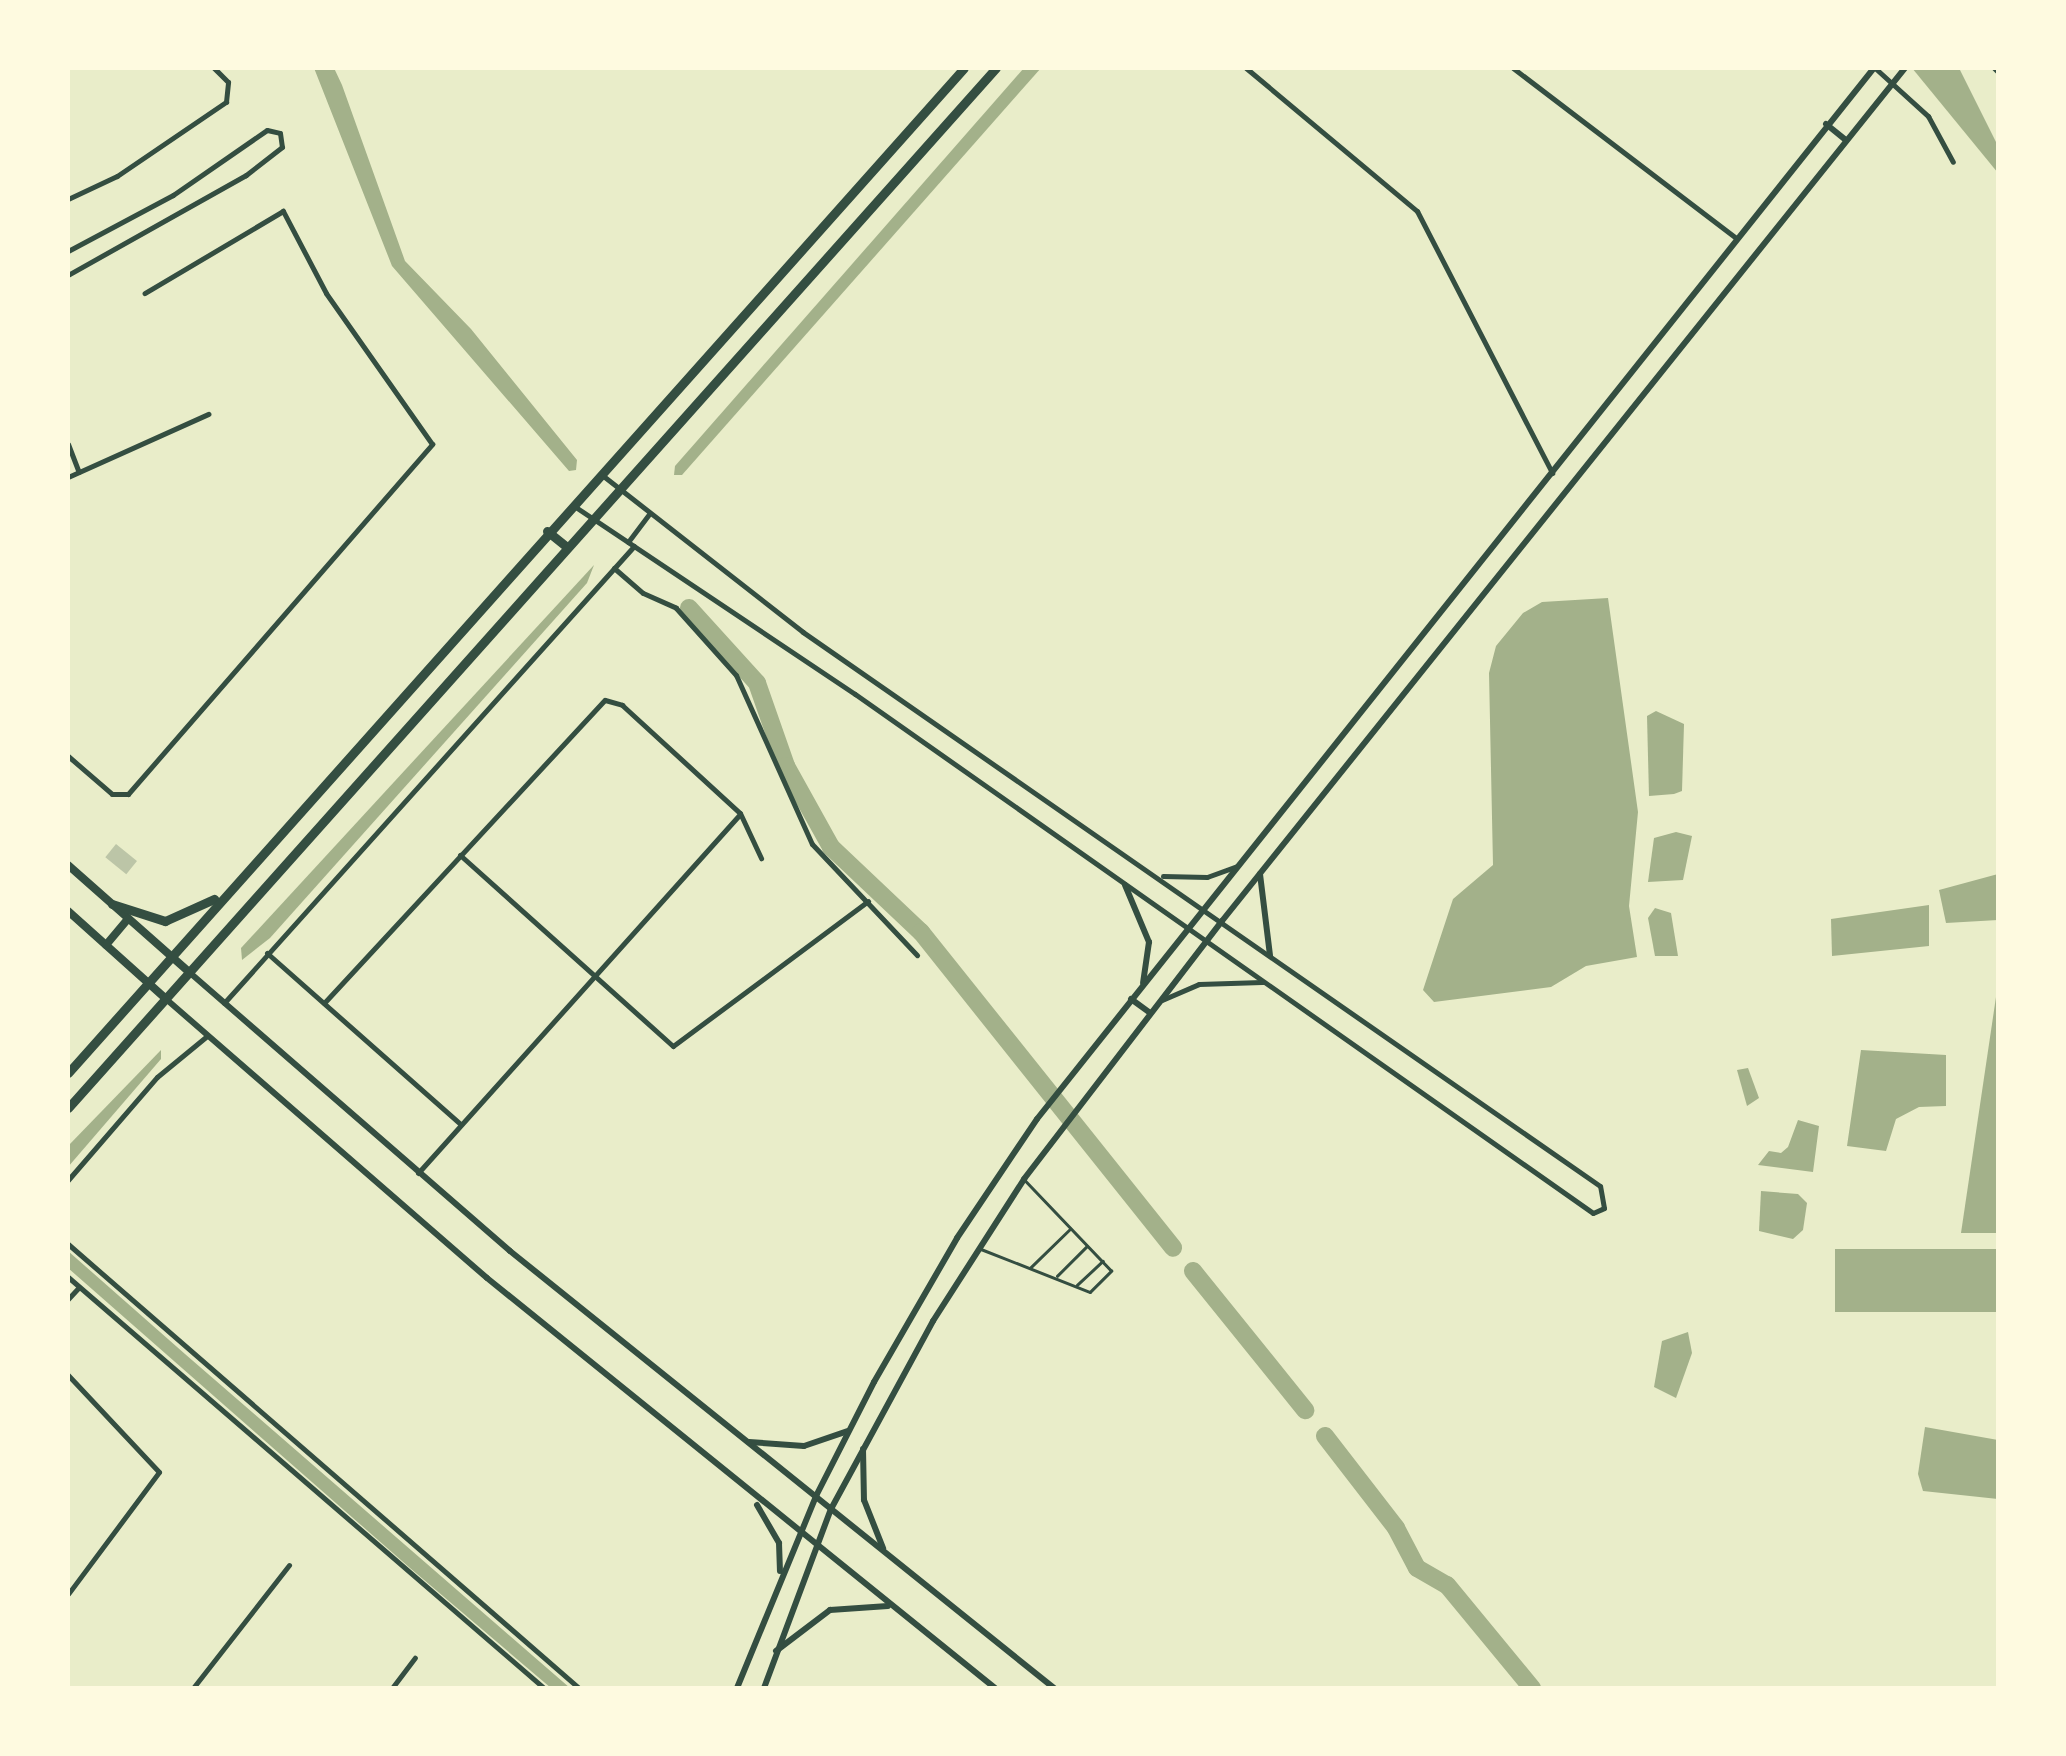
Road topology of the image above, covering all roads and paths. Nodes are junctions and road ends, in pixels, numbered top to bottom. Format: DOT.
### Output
graph roads {
  1 [pos="214,68"];
  2 [pos="964,68"];
  3 [pos="996,68"];
  4 [pos="1246,68"];
  5 [pos="1512,68"];
  6 [pos="1874,68"];
  7 [pos="1905,68"];
  8 [pos="1893,82"];
  9 [pos="1826,124"];
  10 [pos="1846,140"];
  11 [pos="1952,162"];
  12 [pos="68,198"];
  13 [pos="1736,238"];
  14 [pos="68,251"];
  15 [pos="68,276"];
  16 [pos="144,292"];
  17 [pos="208,414"];
  18 [pos="68,444"];
  19 [pos="626,444"];
  20 [pos="645,460"];
  21 [pos="78,472"];
  22 [pos="599,473"];
  23 [pos="1552,473"];
  24 [pos="68,477"];
  25 [pos="619,489"];
  26 [pos="571,504"];
  27 [pos="650,513"];
  28 [pos="593,518"];
  29 [pos="547,530"];
  30 [pos="631,544"];
  31 [pos="567,547"];
  32 [pos="614,568"];
  33 [pos="68,756"];
  34 [pos="740,813"];
  35 [pos="460,855"];
  36 [pos="761,858"];
  37 [pos="68,865"];
  38 [pos="1237,866"];
  39 [pos="1154,874"];
  40 [pos="1260,874"];
  41 [pos="1125,886"];
  42 [pos="225,892"];
  43 [pos="868,900"];
  44 [pos="112,904"];
  45 [pos="1204,908"];
  46 [pos="68,912"];
  47 [pos="128,918"];
  48 [pos="1222,921"];
  49 [pos="1187,929"];
  50 [pos="1206,942"];
  51 [pos="106,946"];
  52 [pos="267,953"];
  53 [pos="170,955"];
  54 [pos="1270,955"];
  55 [pos="917,956"];
  56 [pos="189,972"];
  57 [pos="594,976"];
  58 [pos="147,982"];
  59 [pos="1263,982"];
  60 [pos="1143,984"];
  61 [pos="166,998"];
  62 [pos="1131,998"];
  63 [pos="1159,1001"];
  64 [pos="224,1003"];
  65 [pos="324,1004"];
  66 [pos="1150,1013"];
  67 [pos="208,1035"];
  68 [pos="68,1074"];
  69 [pos="68,1108"];
  70 [pos="460,1124"];
  71 [pos="418,1172"];
  72 [pos="68,1180"];
  73 [pos="1024,1180"];
  74 [pos="1072,1228"];
  75 [pos="68,1244"];
  76 [pos="1088,1245"];
  77 [pos="978,1248"];
  78 [pos="1103,1260"];
  79 [pos="1030,1268"];
  80 [pos="68,1277"];
  81 [pos="1055,1278"];
  82 [pos="1076,1286"];
  83 [pos="80,1287"];
  84 [pos="68,1298"];
  85 [pos="68,1375"];
  86 [pos="849,1430"];
  87 [pos="747,1442"];
  88 [pos="863,1447"];
  89 [pos="749,1494"];
  90 [pos="816,1496"];
  91 [pos="831,1509"];
  92 [pos="799,1534"];
  93 [pos="814,1547"];
  94 [pos="886,1553"];
  95 [pos="289,1565"];
  96 [pos="778,1582"];
  97 [pos="68,1594"];
  98 [pos="889,1606"];
  99 [pos="775,1652"];
  100 [pos="415,1658"];
  101 [pos="193,1688"];
  102 [pos="392,1688"];
  103 [pos="544,1688"];
  104 [pos="579,1688"];
  105 [pos="737,1688"];
  106 [pos="764,1688"];
  107 [pos="995,1688"];
  108 [pos="1054,1688"];
  1 -- 12 [label="street"];
  2 -- 19 [label="highway"];
  3 -- 20 [label="highway"];
  4 -- 23 [label="street"];
  5 -- 13 [label="street"];
  6 -- 8 [label="street"];
  6 -- 9 [label="street"];
  7 -- 8 [label="street"];
  8 -- 10 [label="street"];
  8 -- 11 [label="street"];
  9 -- 10 [label="street"];
  9 -- 13 [label="street"];
  10 -- 40 [label="street"];
  13 -- 23 [label="street"];
  14 -- 15 [label="street"];
  16 -- 33 [label="street"];
  17 -- 21 [label="street"];
  18 -- 21 [label="street"];
  19 -- 20 [label="highway"];
  19 -- 22 [label="highway"];
  20 -- 25 [label="highway"];
  21 -- 24 [label="street"];
  22 -- 25 [label="street"];
  22 -- 26 [label="highway"];
  23 -- 38 [label="street"];
  25 -- 27 [label="street"];
  25 -- 28 [label="highway"];
  26 -- 28 [label="street"];
  26 -- 29 [label="highway"];
  27 -- 30 [label="street"];
  27 -- 39 [label="street"];
  28 -- 30 [label="street"];
  28 -- 31 [label="highway"];
  29 -- 31 [label="highway"];
  29 -- 42 [label="highway"];
  30 -- 32 [label="street"];
  30 -- 41 [label="street"];
  31 -- 56 [label="highway"];
  32 -- 43 [label="street"];
  32 -- 52 [label="street"];
  34 -- 35 [label="street"];
  34 -- 36 [label="street"];
  34 -- 57 [label="street"];
  35 -- 57 [label="street"];
  35 -- 65 [label="street"];
  37 -- 44 [label="main road"];
  38 -- 39 [label="street"];
  38 -- 45 [label="street"];
  39 -- 45 [label="street"];
  40 -- 48 [label="street"];
  40 -- 54 [label="street"];
  41 -- 49 [label="street"];
  41 -- 60 [label="street"];
  42 -- 44 [label="highway"];
  42 -- 53 [label="highway"];
  43 -- 55 [label="street"];
  43 -- 57 [label="street"];
  44 -- 47 [label="main road"];
  45 -- 48 [label="street"];
  45 -- 49 [label="street"];
  46 -- 51 [label="main road"];
  47 -- 51 [label="main road"];
  47 -- 53 [label="main road"];
  48 -- 50 [label="street"];
  48 -- 54 [label="street"];
  49 -- 50 [label="street"];
  49 -- 60 [label="street"];
  50 -- 59 [label="street"];
  50 -- 63 [label="street"];
  51 -- 58 [label="main road"];
  52 -- 64 [label="street"];
  52 -- 65 [label="street"];
  53 -- 56 [label="main road"];
  53 -- 58 [label="highway"];
  54 -- 59 [label="street"];
  56 -- 61 [label="highway"];
  56 -- 64 [label="street"];
  57 -- 70 [label="street"];
  58 -- 61 [label="main road"];
  58 -- 68 [label="highway"];
  59 -- 63 [label="street"];
  60 -- 62 [label="street"];
  61 -- 67 [label="street"];
  61 -- 69 [label="highway"];
  62 -- 66 [label="street"];
  62 -- 86 [label="street"];
  63 -- 66 [label="street"];
  64 -- 71 [label="street"];
  65 -- 70 [label="street"];
  66 -- 73 [label="street"];
  67 -- 72 [label="street"];
  67 -- 89 [label="street"];
  70 -- 71 [label="street"];
  71 -- 87 [label="street"];
  73 -- 74 [label="lane"];
  73 -- 77 [label="street"];
  74 -- 76 [label="lane"];
  74 -- 79 [label="lane"];
  75 -- 104 [label="street"];
  76 -- 78 [label="lane"];
  76 -- 81 [label="lane"];
  77 -- 79 [label="lane"];
  77 -- 88 [label="street"];
  78 -- 82 [label="lane"];
  78 -- 82 [label="lane"];
  79 -- 81 [label="lane"];
  80 -- 83 [label="street"];
  81 -- 82 [label="lane"];
  83 -- 84 [label="street"];
  83 -- 103 [label="street"];
  85 -- 97 [label="street"];
  86 -- 87 [label="street"];
  86 -- 90 [label="street"];
  87 -- 90 [label="street"];
  88 -- 91 [label="street"];
  88 -- 94 [label="street"];
  89 -- 92 [label="street"];
  89 -- 96 [label="street"];
  90 -- 91 [label="street"];
  90 -- 92 [label="street"];
  91 -- 93 [label="street"];
  91 -- 94 [label="street"];
  92 -- 93 [label="street"];
  92 -- 96 [label="street"];
  93 -- 98 [label="street"];
  93 -- 99 [label="street"];
  94 -- 108 [label="street"];
  95 -- 101 [label="street"];
  96 -- 105 [label="street"];
  98 -- 99 [label="street"];
  98 -- 107 [label="street"];
  99 -- 106 [label="street"];
  100 -- 102 [label="street"];
}
